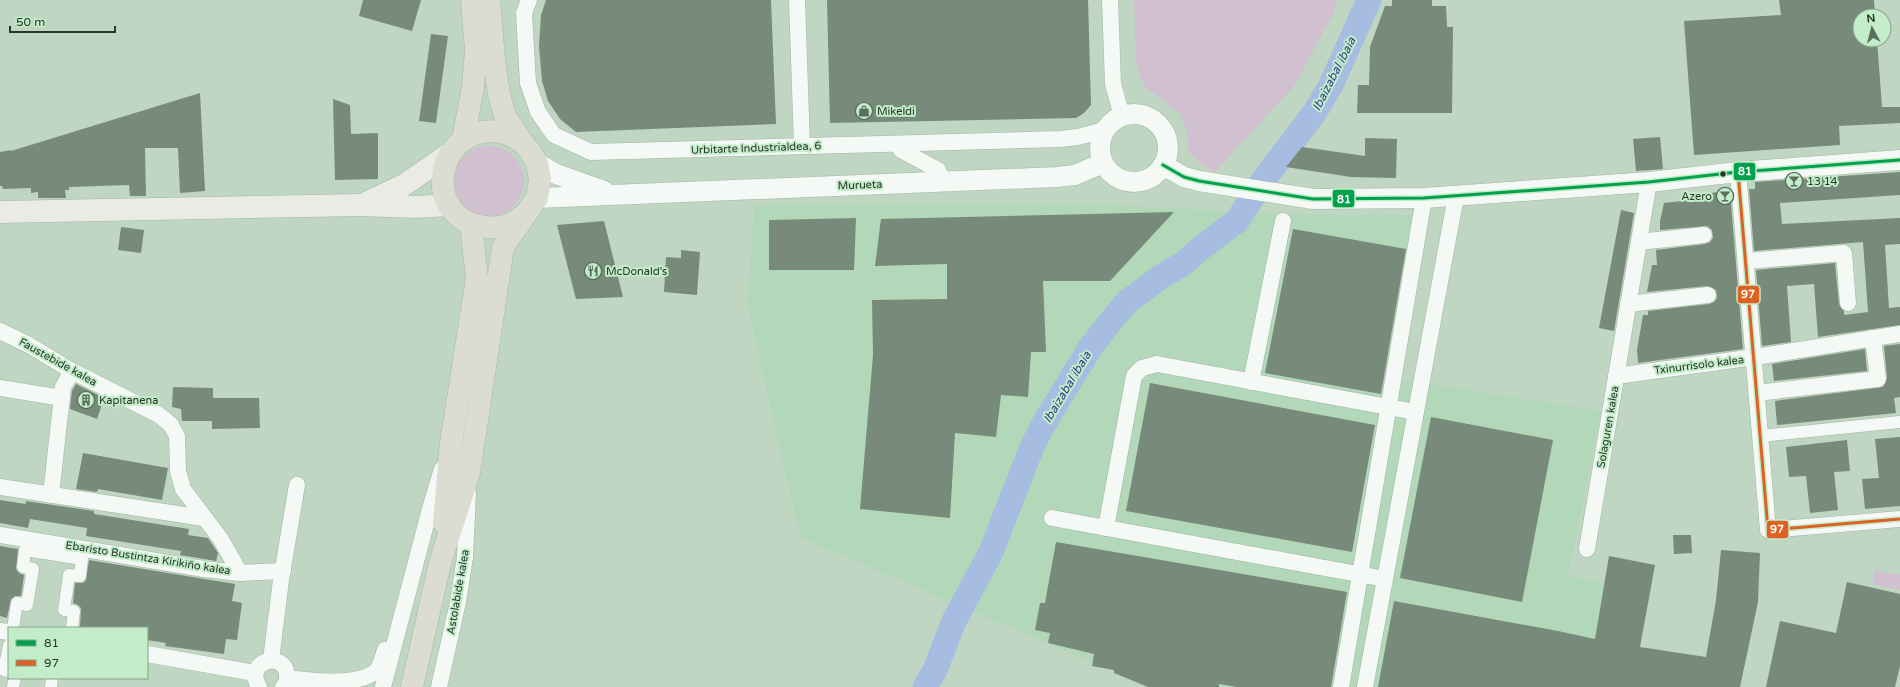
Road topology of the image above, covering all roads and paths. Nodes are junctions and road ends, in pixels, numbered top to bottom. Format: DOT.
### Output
graph roads {
  1 [pos="472,0"];
  2 [pos="489,0"];
  3 [pos="529,0"];
  4 [pos="798,0"];
  5 [pos="1110,0"];
  6 [pos="1122,116"];
  7 [pos="1104,130"];
  8 [pos="521,141"];
  9 [pos="897,144"];
  10 [pos="802,146"];
  11 [pos="456,147"];
  12 [pos="1900,160"];
  13 [pos="537,163"];
  14 [pos="1103,163"];
  15 [pos="1163,165"];
  16 [pos="1738,172"];
  17 [pos="943,182"];
  18 [pos="1649,182"];
  19 [pos="614,194"];
  20 [pos="1456,196"];
  21 [pos="1424,198"];
  22 [pos="533,204"];
  23 [pos="362,205"];
  24 [pos="449,205"];
  25 [pos="0,212"];
  26 [pos="1283,222"];
  27 [pos="471,225"];
  28 [pos="1704,235"];
  29 [pos="1639,242"];
  30 [pos="1746,261"];
  31 [pos="1708,295"];
  32 [pos="1848,303"];
  33 [pos="1628,304"];
  34 [pos="0,332"];
  35 [pos="1900,334"];
  36 [pos="1873,338"];
  37 [pos="1755,357"];
  38 [pos="72,371"];
  39 [pos="1616,376"];
  40 [pos="1251,382"];
  41 [pos="0,388"];
  42 [pos="1757,393"];
  43 [pos="62,398"];
  44 [pos="1389,407"];
  45 [pos="1415,412"];
  46 [pos="1900,422"];
  47 [pos="1761,436"];
  48 [pos="451,443"];
  49 [pos="469,473"];
  50 [pos="297,485"];
  51 [pos="0,487"];
  52 [pos="51,495"];
  53 [pos="204,518"];
  54 [pos="1052,518"];
  55 [pos="1900,519"];
  56 [pos="1106,528"];
  57 [pos="0,534"];
  58 [pos="1587,549"];
  59 [pos="440,562"];
  60 [pos="283,571"];
  61 [pos="240,573"];
  62 [pos="1360,575"];
  63 [pos="1385,578"];
  64 [pos="408,593"];
  65 [pos="13,627"];
  66 [pos="72,627"];
  67 [pos="8,650"];
  68 [pos="148,654"];
  69 [pos="272,660"];
  70 [pos="8,671"];
  71 [pos="257,680"];
  72 [pos="285,682"];
  73 [pos="329,685"];
  74 [pos="383,687"];
  75 [pos="412,687"];
  76 [pos="439,687"];
  77 [pos="1341,687"];
  78 [pos="1366,687"];
  1 -- 11 [label="main road"];
  2 -- 8 [label="main road"];
  3 -- 10 [label="street, Urbitarte Industrialdea, 6"];
  4 -- 10 [label="street"];
  5 -- 6 [label="street"];
  6 -- 7 [label="street"];
  6 -- 15 [label="street"];
  7 -- 9 [label="street, Urbitarte Industrialdea, 6"];
  7 -- 14 [label="street"];
  8 -- 11 [label="main road"];
  8 -- 13 [label="main road"];
  9 -- 10 [label="street, Urbitarte Industrialdea, 6"];
  9 -- 17 [label="street"];
  11 -- 23 [label="main road"];
  11 -- 24 [label="main road"];
  12 -- 16 [label="street"];
  13 -- 19 [label="street, Murueta"];
  13 -- 22 [label="main road"];
  14 -- 15 [label="street"];
  14 -- 17 [label="street, Murueta"];
  15 -- 21 [label="street"];
  16 -- 18 [label="street"];
  16 -- 30 [label="street"];
  17 -- 19 [label="street, Murueta"];
  18 -- 20 [label="street"];
  18 -- 29 [label="street, Solaguren kalea"];
  19 -- 22 [label="street, Murueta"];
  20 -- 21 [label="street"];
  20 -- 45 [label="street"];
  21 -- 44 [label="street"];
  22 -- 27 [label="main road"];
  22 -- 49 [label="main road"];
  23 -- 24 [label="main road"];
  23 -- 25 [label="main road"];
  24 -- 27 [label="main road"];
  26 -- 40 [label="street"];
  27 -- 48 [label="main road"];
  28 -- 29 [label="street"];
  29 -- 33 [label="street, Solaguren kalea"];
  30 -- 32 [label="street"];
  30 -- 37 [label="street"];
  31 -- 33 [label="street"];
  33 -- 39 [label="street, Solaguren kalea"];
  34 -- 38 [label="street, Faustebide kalea"];
  35 -- 36 [label="street, Txinurrisolo kalea"];
  36 -- 37 [label="street, Txinurrisolo kalea"];
  36 -- 42 [label="street"];
  37 -- 39 [label="street, Txinurrisolo kalea"];
  37 -- 42 [label="street"];
  38 -- 43 [label="street"];
  38 -- 53 [label="street, Faustebide kalea"];
  39 -- 58 [label="street, Solaguren kalea"];
  40 -- 44 [label="street"];
  40 -- 56 [label="street"];
  41 -- 43 [label="street"];
  42 -- 47 [label="street"];
  43 -- 52 [label="street"];
  44 -- 45 [label="street"];
  44 -- 62 [label="street"];
  45 -- 63 [label="street"];
  46 -- 47 [label="street"];
  47 -- 55 [label="street"];
  48 -- 59 [label="main road"];
  48 -- 64 [label="street"];
  49 -- 59 [label="main road"];
  49 -- 76 [label="street, Astolabide kalea"];
  50 -- 60 [label="street"];
  51 -- 52 [label="street"];
  52 -- 53 [label="street"];
  53 -- 61 [label="street, Ebaristo Bustintza Kirikiño kalea"];
  54 -- 56 [label="street"];
  56 -- 62 [label="street"];
  57 -- 61 [label="street, Ebaristo Bustintza Kirikiño kalea"];
  59 -- 75 [label="main road"];
  60 -- 61 [label="street"];
  60 -- 69 [label="street"];
  62 -- 63 [label="street"];
  62 -- 77 [label="street"];
  63 -- 78 [label="street"];
  64 -- 73 [label="street"];
  64 -- 74 [label="street"];
  65 -- 66 [label="street"];
  67 -- 70 [label="street"];
  68 -- 71 [label="street"];
  69 -- 71 [label="street"];
  69 -- 72 [label="street"];
  72 -- 73 [label="street"];
}
